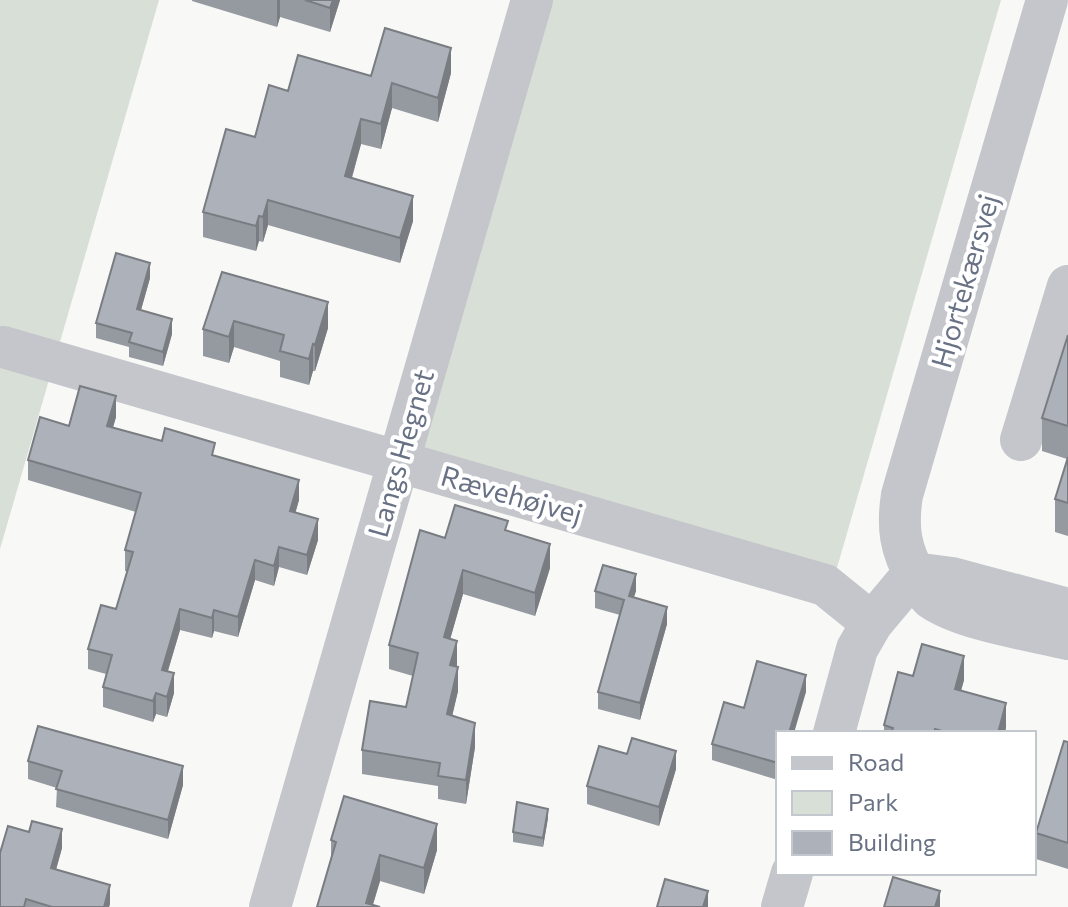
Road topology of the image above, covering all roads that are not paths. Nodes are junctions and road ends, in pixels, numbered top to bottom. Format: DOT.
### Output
graph roads {
  1 [pos="532,0"];
  2 [pos="1047,0"];
  3 [pos="1051,46"];
  4 [pos="1068,286"];
  5 [pos="3,347"];
  6 [pos="1021,440"];
  7 [pos="398,460"];
  8 [pos="911,568"];
  9 [pos="1068,609"];
  10 [pos="872,623"];
  11 [pos="1068,639"];
  12 [pos="835,731"];
  13 [pos="791,875"];
  14 [pos="270,907"];
  15 [pos="782,907"];
  1 -- 7 [label="street, Langs Hegnet"];
  2 -- 3 [label="street, Hjortekærsvej"];
  3 -- 8 [label="street, Hjortekærsvej"];
  4 -- 6 [label="street"];
  5 -- 7 [label="street, Rævehøjvej"];
  7 -- 10 [label="street, Rævehøjvej"];
  7 -- 14 [label="street, Langs Hegnet"];
  8 -- 9 [label="street"];
  8 -- 10 [label="street"];
  8 -- 11 [label="street"];
  10 -- 12 [label="street"];
  13 -- 15 [label="street"];
}
